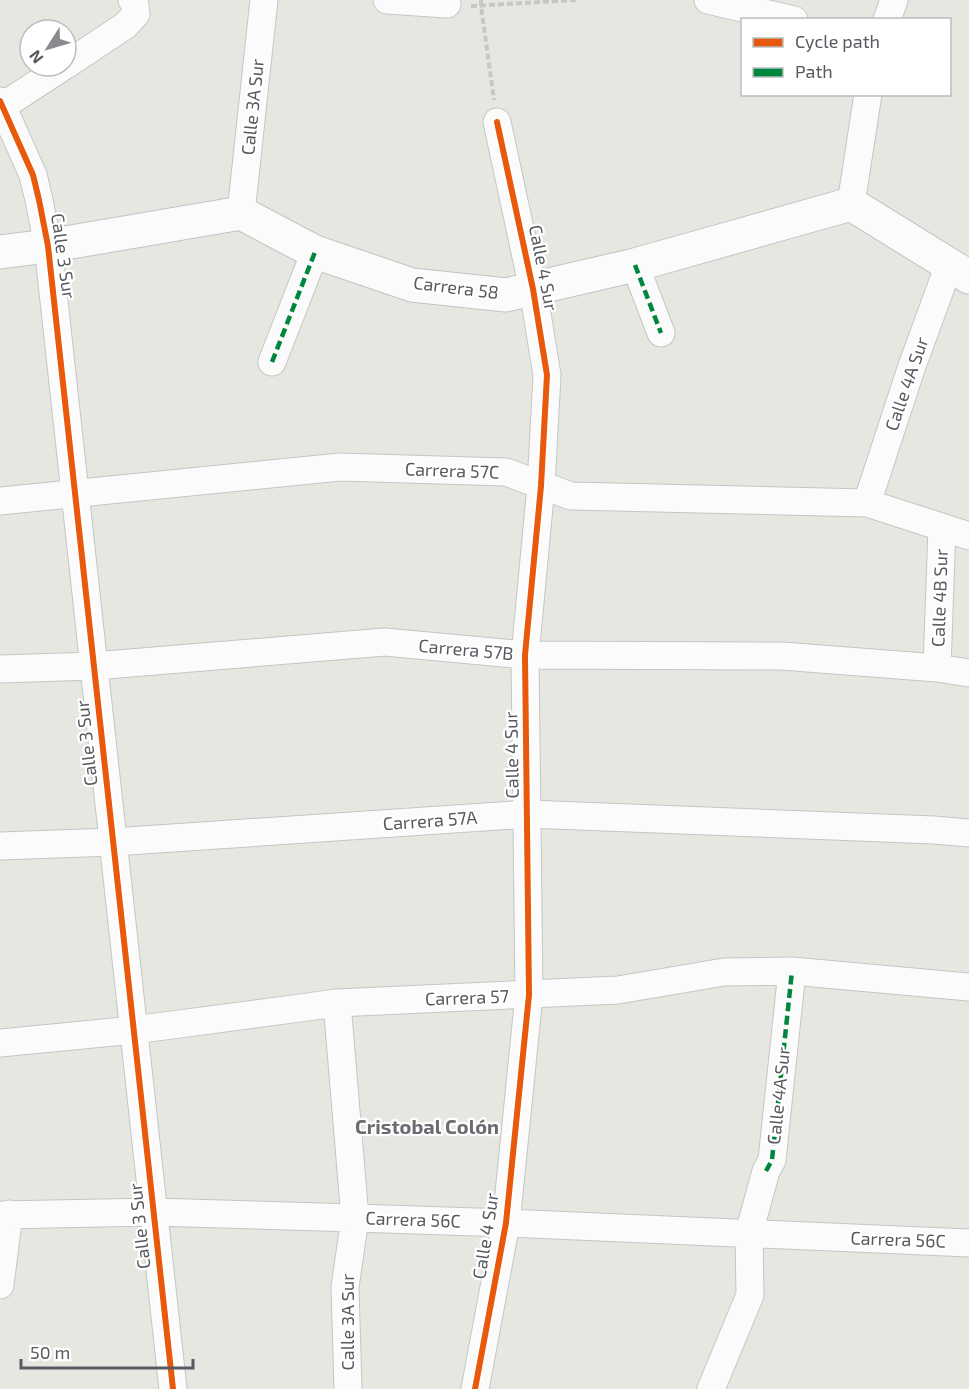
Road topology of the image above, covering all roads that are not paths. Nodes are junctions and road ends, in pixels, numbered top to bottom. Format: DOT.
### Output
graph roads {
  1 [pos="132,0"];
  2 [pos="264,0"];
  3 [pos="387,0"];
  4 [pos="708,0"];
  5 [pos="894,0"];
  6 [pos="447,4"];
  7 [pos="785,18"];
  8 [pos="888,18"];
  9 [pos="78,56"];
  10 [pos="44,78"];
  11 [pos="868,96"];
  12 [pos="1,104"];
  13 [pos="497,122"];
  14 [pos="851,204"];
  15 [pos="241,213"];
  16 [pos="48,246"];
  17 [pos="0,252"];
  18 [pos="315,252"];
  19 [pos="635,265"];
  20 [pos="959,271"];
  21 [pos="533,289"];
  22 [pos="661,333"];
  23 [pos="272,362"];
  24 [pos="541,486"];
  25 [pos="75,493"];
  26 [pos="0,501"];
  27 [pos="867,503"];
  28 [pos="942,528"];
  29 [pos="969,536"];
  30 [pos="525,655"];
  31 [pos="94,666"];
  32 [pos="937,668"];
  33 [pos="0,669"];
  34 [pos="969,673"];
  35 [pos="528,814"];
  36 [pos="969,833"];
  37 [pos="113,842"];
  38 [pos="0,846"];
  39 [pos="792,971"];
  40 [pos="969,987"];
  41 [pos="529,995"];
  42 [pos="337,1003"];
  43 [pos="134,1030"];
  44 [pos="0,1042"];
  45 [pos="153,1212"];
  46 [pos="4,1214"];
  47 [pos="355,1218"];
  48 [pos="506,1223"];
  49 [pos="749,1233"];
  50 [pos="969,1243"];
  51 [pos="0,1286"];
  52 [pos="172,1389"];
  53 [pos="348,1389"];
  54 [pos="475,1389"];
  55 [pos="711,1389"];
  1 -- 9 [label="street"];
  2 -- 15 [label="street, Calle 3A Sur"];
  3 -- 6 [label="street"];
  4 -- 7 [label="street"];
  5 -- 8 [label="street"];
  10 -- 12 [label="street"];
  11 -- 14 [label="street"];
  12 -- 16 [label="street, Calle 3 Sur"];
  13 -- 21 [label="street, Calle 4 Sur"];
  14 -- 19 [label="street, Carrera 58"];
  14 -- 20 [label="street"];
  15 -- 16 [label="street"];
  15 -- 18 [label="street, Carrera 58"];
  16 -- 17 [label="street"];
  16 -- 25 [label="street, Calle 3 Sur"];
  18 -- 21 [label="street, Carrera 58"];
  18 -- 23 [label="street"];
  19 -- 21 [label="street, Carrera 58"];
  19 -- 22 [label="street"];
  20 -- 27 [label="street, Calle 4A Sur"];
  21 -- 24 [label="street, Calle 4 Sur"];
  24 -- 25 [label="street, Carrera 57C"];
  24 -- 27 [label="street, Carrera 57C"];
  24 -- 30 [label="street, Calle 4 Sur"];
  25 -- 26 [label="street, Carrera 57C"];
  25 -- 31 [label="street, Calle 3 Sur"];
  27 -- 28 [label="street, Carrera 57C"];
  28 -- 29 [label="street, Carrera 57C"];
  28 -- 32 [label="street, Calle 4B Sur"];
  30 -- 31 [label="street, Carrera 57B"];
  30 -- 32 [label="street, Carrera 57B"];
  30 -- 35 [label="street, Calle 4 Sur"];
  31 -- 33 [label="street, Carrera 57B"];
  31 -- 37 [label="street, Calle 3 Sur"];
  32 -- 34 [label="street, Carrera 57B"];
  35 -- 36 [label="street, Carrera 57A"];
  35 -- 37 [label="street, Carrera 57A"];
  35 -- 41 [label="street, Calle 4 Sur"];
  37 -- 38 [label="street, Carrera 57A"];
  37 -- 43 [label="street, Calle 3 Sur"];
  39 -- 40 [label="street, Carrera 57"];
  39 -- 41 [label="street, Carrera 57"];
  39 -- 49 [label="street, Calle 4A Sur"];
  41 -- 42 [label="street, Carrera 57"];
  41 -- 48 [label="street, Calle 4 Sur"];
  42 -- 43 [label="street, Carrera 57"];
  42 -- 47 [label="street, Calle 3A Sur"];
  43 -- 44 [label="street, Carrera 57"];
  43 -- 45 [label="street, Calle 3 Sur"];
  45 -- 46 [label="street, Carrera 56C"];
  45 -- 47 [label="street, Carrera 56C"];
  45 -- 52 [label="street, Calle 3 Sur"];
  46 -- 51 [label="street"];
  47 -- 48 [label="street, Carrera 56C"];
  47 -- 53 [label="street, Calle 3A Sur"];
  48 -- 49 [label="street, Carrera 56C"];
  48 -- 54 [label="street, Calle 4 Sur"];
  49 -- 50 [label="street, Carrera 56C"];
  49 -- 55 [label="street, Calle 4A Sur"];
}
